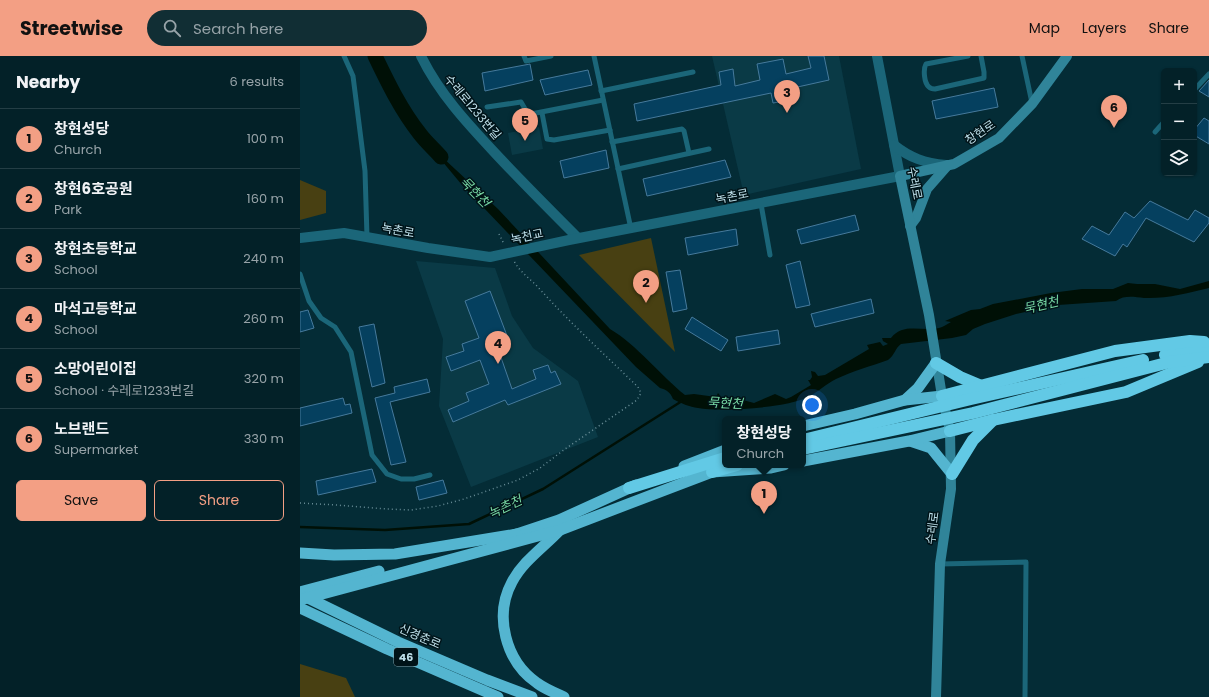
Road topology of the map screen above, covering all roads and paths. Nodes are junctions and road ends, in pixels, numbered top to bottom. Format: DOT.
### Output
graph roads {
  1 [pos="344,56"];
  2 [pos="421,56"];
  3 [pos="524,56"];
  4 [pos="551,56"];
  5 [pos="594,56"];
  6 [pos="877,56"];
  7 [pos="968,56"];
  8 [pos="981,56"];
  9 [pos="1022,56"];
  10 [pos="1067,56"];
  11 [pos="694,72"];
  12 [pos="1209,74"];
  13 [pos="1197,87"];
  14 [pos="601,91"];
  15 [pos="603,100"];
  16 [pos="1032,104"];
  17 [pos="487,107"];
  18 [pos="542,113"];
  19 [pos="1161,125"];
  20 [pos="610,130"];
  21 [pos="1155,132"];
  22 [pos="612,142"];
  23 [pos="894,145"];
  24 [pos="709,149"];
  25 [pos="689,153"];
  26 [pos="948,165"];
  27 [pos="618,169"];
  28 [pos="900,176"];
  29 [pos="761,204"];
  30 [pos="910,226"];
  31 [pos="631,229"];
  32 [pos="499,234"];
  33 [pos="367,237"];
  34 [pos="300,238"];
  35 [pos="574,239"];
  36 [pos="506,248"];
  37 [pos="770,255"];
  38 [pos="490,257"];
  39 [pos="514,261"];
  40 [pos="300,274"];
  41 [pos="1209,342"];
  42 [pos="1209,347"];
  43 [pos="1209,357"];
  44 [pos="936,363"];
  45 [pos="979,385"];
  46 [pos="942,396"];
  47 [pos="905,400"];
  48 [pos="917,419"];
  49 [pos="993,420"];
  50 [pos="806,425"];
  51 [pos="950,431"];
  52 [pos="806,439"];
  53 [pos="909,441"];
  54 [pos="806,448"];
  55 [pos="722,451"];
  56 [pos="722,459"];
  57 [pos="806,460"];
  58 [pos="726,468"];
  59 [pos="771,468"];
  60 [pos="712,472"];
  61 [pos="952,474"];
  62 [pos="430,475"];
  63 [pos="629,488"];
  64 [pos="300,504"];
  65 [pos="560,530"];
  66 [pos="517,534"];
  67 [pos="300,553"];
  68 [pos="940,564"];
  69 [pos="300,593"];
  70 [pos="300,600"];
  71 [pos="300,608"];
  72 [pos="498,697"];
  73 [pos="532,697"];
  74 [pos="564,697"];
  75 [pos="936,697"];
  76 [pos="1025,697"];
  1 -- 33 [label="lane"];
  2 -- 35 [label="street, 수레로1233번길"];
  3 -- 4 [label="lane"];
  5 -- 14 [label="lane"];
  6 -- 23 [label="street, 수레로"];
  7 -- 8 [label="lane"];
  9 -- 16 [label="lane"];
  10 -- 16 [label="main road, 창현로"];
  11 -- 14 [label="lane"];
  12 -- 13 [label="lane"];
  14 -- 15 [label="lane"];
  15 -- 18 [label="lane"];
  15 -- 20 [label="lane"];
  16 -- 26 [label="main road, 창현로"];
  17 -- 18 [label="lane"];
  18 -- 20 [label="lane"];
  19 -- 21 [label="lane"];
  20 -- 22 [label="lane"];
  22 -- 25 [label="lane"];
  22 -- 27 [label="lane"];
  23 -- 26 [label="street"];
  23 -- 28 [label="street, 수레로"];
  24 -- 25 [label="lane"];
  25 -- 27 [label="lane"];
  26 -- 28 [label="main road, 창현로"];
  26 -- 30 [label="main road"];
  27 -- 31 [label="lane"];
  28 -- 29 [label="street, 녹촌로"];
  28 -- 30 [label="main road, 수레로"];
  29 -- 31 [label="street, 녹촌로"];
  29 -- 37 [label="lane"];
  30 -- 44 [label="main road, 수레로"];
  31 -- 35 [label="street, 녹촌로"];
  32 -- 36 [label="path"];
  33 -- 34 [label="street, 녹촌로"];
  33 -- 38 [label="street, 녹촌로"];
  35 -- 38 [label="street, 녹천교"];
  39 -- 64 [label="path"];
  40 -- 62 [label="lane"];
  41 -- 45 [label="highway"];
  42 -- 48 [label="highway"];
  43 -- 48 [label="highway"];
  43 -- 49 [label="highway"];
  44 -- 45 [label="highway"];
  44 -- 46 [label="main road, 수레로"];
  44 -- 47 [label="highway"];
  45 -- 46 [label="highway"];
  46 -- 47 [label="highway"];
  46 -- 51 [label="main road, 수레로"];
  47 -- 50 [label="highway"];
  48 -- 52 [label="highway"];
  48 -- 54 [label="highway"];
  49 -- 51 [label="highway"];
  49 -- 61 [label="highway"];
  51 -- 53 [label="highway"];
  51 -- 61 [label="main road, 수레로"];
  53 -- 57 [label="highway"];
  53 -- 61 [label="highway"];
  55 -- 63 [label="highway"];
  56 -- 63 [label="highway"];
  58 -- 60 [label="highway"];
  59 -- 60 [label="highway"];
  60 -- 65 [label="highway"];
  61 -- 68 [label="main road, 수레로"];
  63 -- 66 [label="highway"];
  65 -- 70 [label="highway"];
  65 -- 74 [label="highway"];
  66 -- 67 [label="highway"];
  66 -- 69 [label="highway"];
  68 -- 75 [label="main road, 수레로"];
  68 -- 76 [label="lane"];
  69 -- 73 [label="highway, 신경춘로"];
  71 -- 72 [label="highway, 신경춘로 / 46"];
}
